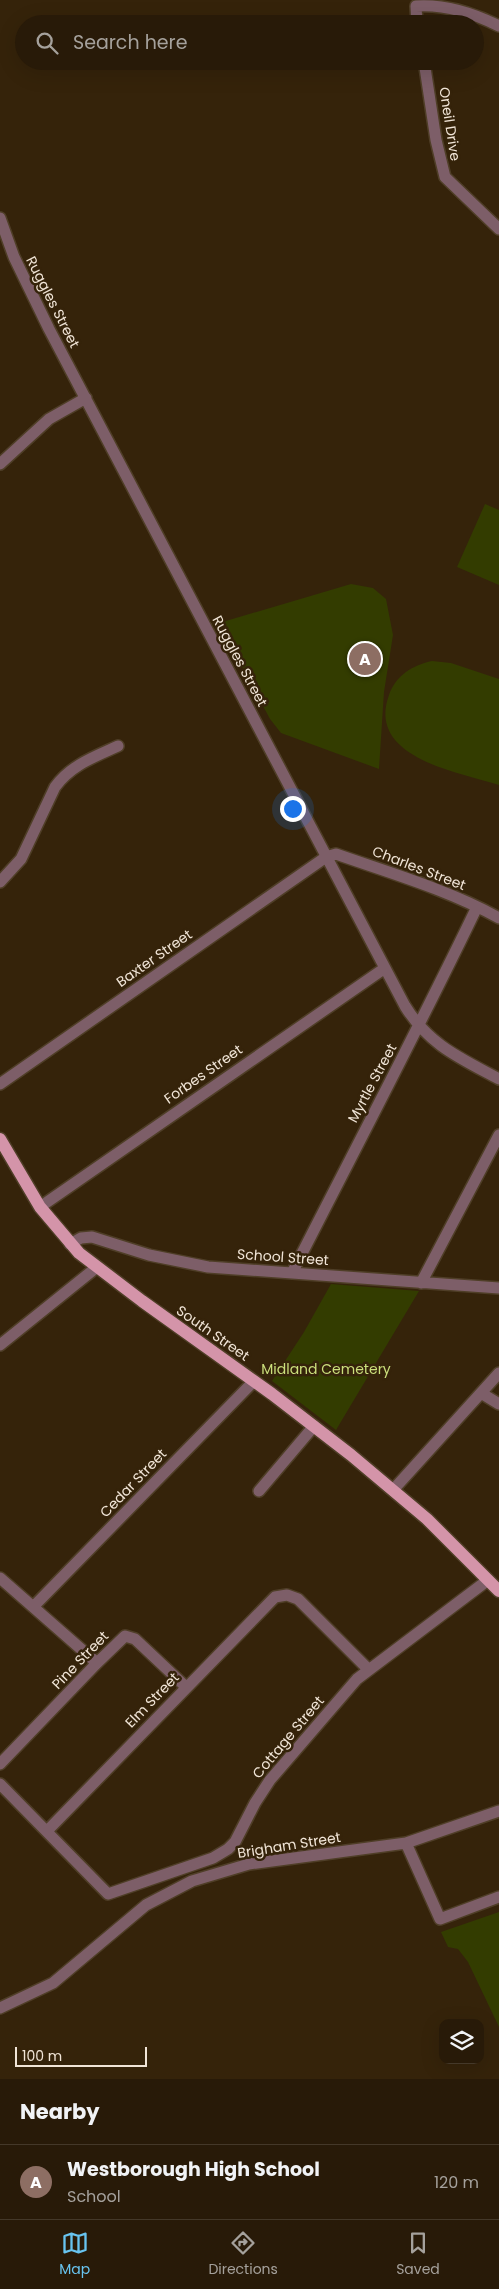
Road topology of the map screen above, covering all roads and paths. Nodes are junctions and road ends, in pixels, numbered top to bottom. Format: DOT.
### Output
graph roads {
  1 [pos="416,15"];
  2 [pos="476,15"];
  3 [pos="425,70"];
  4 [pos="0,218"];
  5 [pos="499,229"];
  6 [pos="86,398"];
  7 [pos="0,464"];
  8 [pos="118,746"];
  9 [pos="326,857"];
  10 [pos="0,882"];
  11 [pos="477,907"];
  12 [pos="499,918"];
  13 [pos="385,968"];
  14 [pos="419,1027"];
  15 [pos="499,1079"];
  16 [pos="0,1084"];
  17 [pos="499,1135"];
  18 [pos="0,1139"];
  19 [pos="40,1207"];
  20 [pos="70,1244"];
  21 [pos="97,1267"];
  22 [pos="292,1273"];
  23 [pos="420,1283"];
  24 [pos="499,1288"];
  25 [pos="0,1345"];
  26 [pos="499,1373"];
  27 [pos="254,1381"];
  28 [pos="482,1393"];
  29 [pos="499,1404"];
  30 [pos="314,1426"];
  31 [pos="393,1490"];
  32 [pos="259,1491"];
  33 [pos="0,1578"];
  34 [pos="488,1580"];
  35 [pos="499,1591"];
  36 [pos="34,1606"];
  37 [pos="97,1663"];
  38 [pos="368,1669"];
  39 [pos="186,1688"];
  40 [pos="0,1764"];
  41 [pos="0,1784"];
  42 [pos="499,1810"];
  43 [pos="47,1831"];
  44 [pos="406,1843"];
  45 [pos="499,1897"];
  46 [pos="0,2008"];
  1 -- 2 [label="street"];
  3 -- 5 [label="street, Oneil Drive"];
  4 -- 6 [label="street, Ruggles Street"];
  6 -- 7 [label="street"];
  6 -- 9 [label="street, Ruggles Street"];
  8 -- 10 [label="street"];
  9 -- 11 [label="street, Charles Street"];
  9 -- 13 [label="street, Ruggles Street"];
  9 -- 16 [label="street, Baxter Street"];
  11 -- 12 [label="street, Charles Street"];
  11 -- 14 [label="street, Myrtle Street"];
  13 -- 14 [label="street, Ruggles Street"];
  13 -- 19 [label="street, Forbes Street"];
  14 -- 15 [label="street, Ruggles Street"];
  14 -- 22 [label="street, Myrtle Street"];
  17 -- 23 [label="street"];
  18 -- 19 [label="main road, South Street"];
  19 -- 20 [label="main road, South Street"];
  20 -- 21 [label="main road, South Street"];
  20 -- 22 [label="street, School Street"];
  21 -- 25 [label="street"];
  21 -- 27 [label="main road, South Street"];
  22 -- 23 [label="street, School Street"];
  23 -- 24 [label="street, School Street"];
  26 -- 28 [label="street"];
  27 -- 30 [label="main road, South Street"];
  27 -- 36 [label="street, Cedar Street"];
  28 -- 29 [label="street"];
  28 -- 31 [label="street"];
  30 -- 31 [label="main road, South Street"];
  30 -- 32 [label="street"];
  31 -- 34 [label="main road, South Street"];
  33 -- 36 [label="street"];
  34 -- 35 [label="main road, South Street"];
  34 -- 38 [label="street, Cottage Street"];
  36 -- 37 [label="street"];
  37 -- 39 [label="street, Pine Street"];
  37 -- 40 [label="street, Pine Street"];
  38 -- 39 [label="street, Elm Street"];
  38 -- 43 [label="street, Cottage Street"];
  39 -- 43 [label="street, Elm Street"];
  41 -- 43 [label="street"];
  42 -- 44 [label="street, Brigham Street"];
  44 -- 45 [label="street"];
  44 -- 46 [label="street, Brigham Street"];
}
